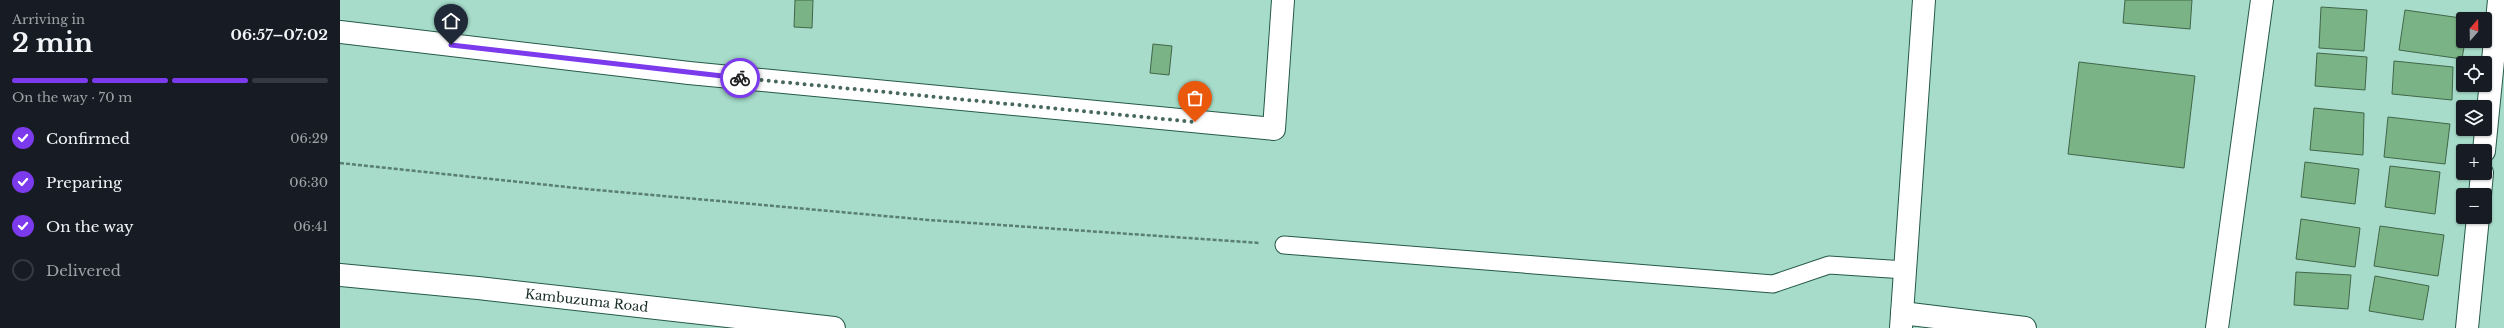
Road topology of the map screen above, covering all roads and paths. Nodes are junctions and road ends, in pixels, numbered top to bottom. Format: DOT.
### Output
graph roads {
  1 [pos="1283,0"];
  2 [pos="1924,0"];
  3 [pos="2262,0"];
  4 [pos="2499,0"];
  5 [pos="340,32"];
  6 [pos="2485,144"];
  7 [pos="340,163"];
  8 [pos="2477,224"];
  9 [pos="1284,245"];
  10 [pos="1905,270"];
  11 [pos="340,275"];
  12 [pos="1901,320"];
  13 [pos="834,328"];
  14 [pos="2025,328"];
  15 [pos="2217,328"];
  16 [pos="2467,328"];
  1 -- 5 [label="street"];
  2 -- 10 [label="street"];
  3 -- 15 [label="street"];
  4 -- 6 [label="street"];
  7 -- 9 [label="path"];
  8 -- 16 [label="street"];
  9 -- 10 [label="lane"];
  10 -- 12 [label="street"];
  11 -- 13 [label="street, Kambuzuma Road"];
  12 -- 14 [label="street"];
}
